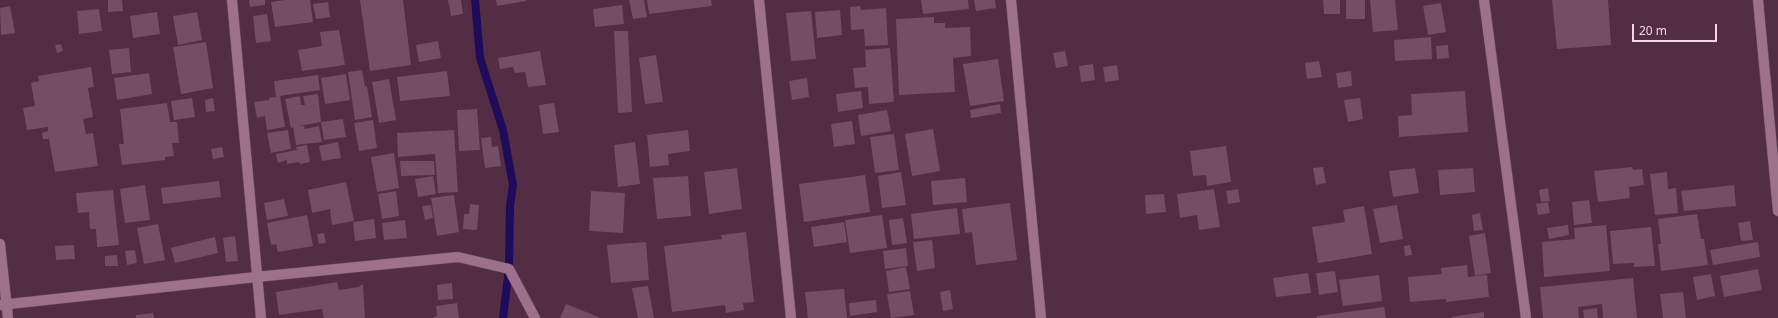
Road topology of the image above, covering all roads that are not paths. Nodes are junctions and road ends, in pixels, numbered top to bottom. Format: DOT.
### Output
graph roads {
  1 [pos="232,0"];
  2 [pos="759,0"];
  3 [pos="1011,0"];
  4 [pos="1484,0"];
  5 [pos="1758,0"];
  6 [pos="1778,212"];
  7 [pos="0,244"];
  8 [pos="256,276"];
  9 [pos="3,305"];
  10 [pos="8,318"];
  11 [pos="261,318"];
  12 [pos="534,318"];
  13 [pos="791,318"];
  14 [pos="1041,318"];
  15 [pos="1526,318"];
  1 -- 8 [label="street"];
  2 -- 13 [label="street"];
  3 -- 14 [label="street"];
  4 -- 15 [label="street"];
  5 -- 6 [label="street"];
  7 -- 9 [label="street"];
  8 -- 9 [label="street"];
  8 -- 11 [label="street"];
  8 -- 12 [label="street"];
  9 -- 10 [label="street"];
}
